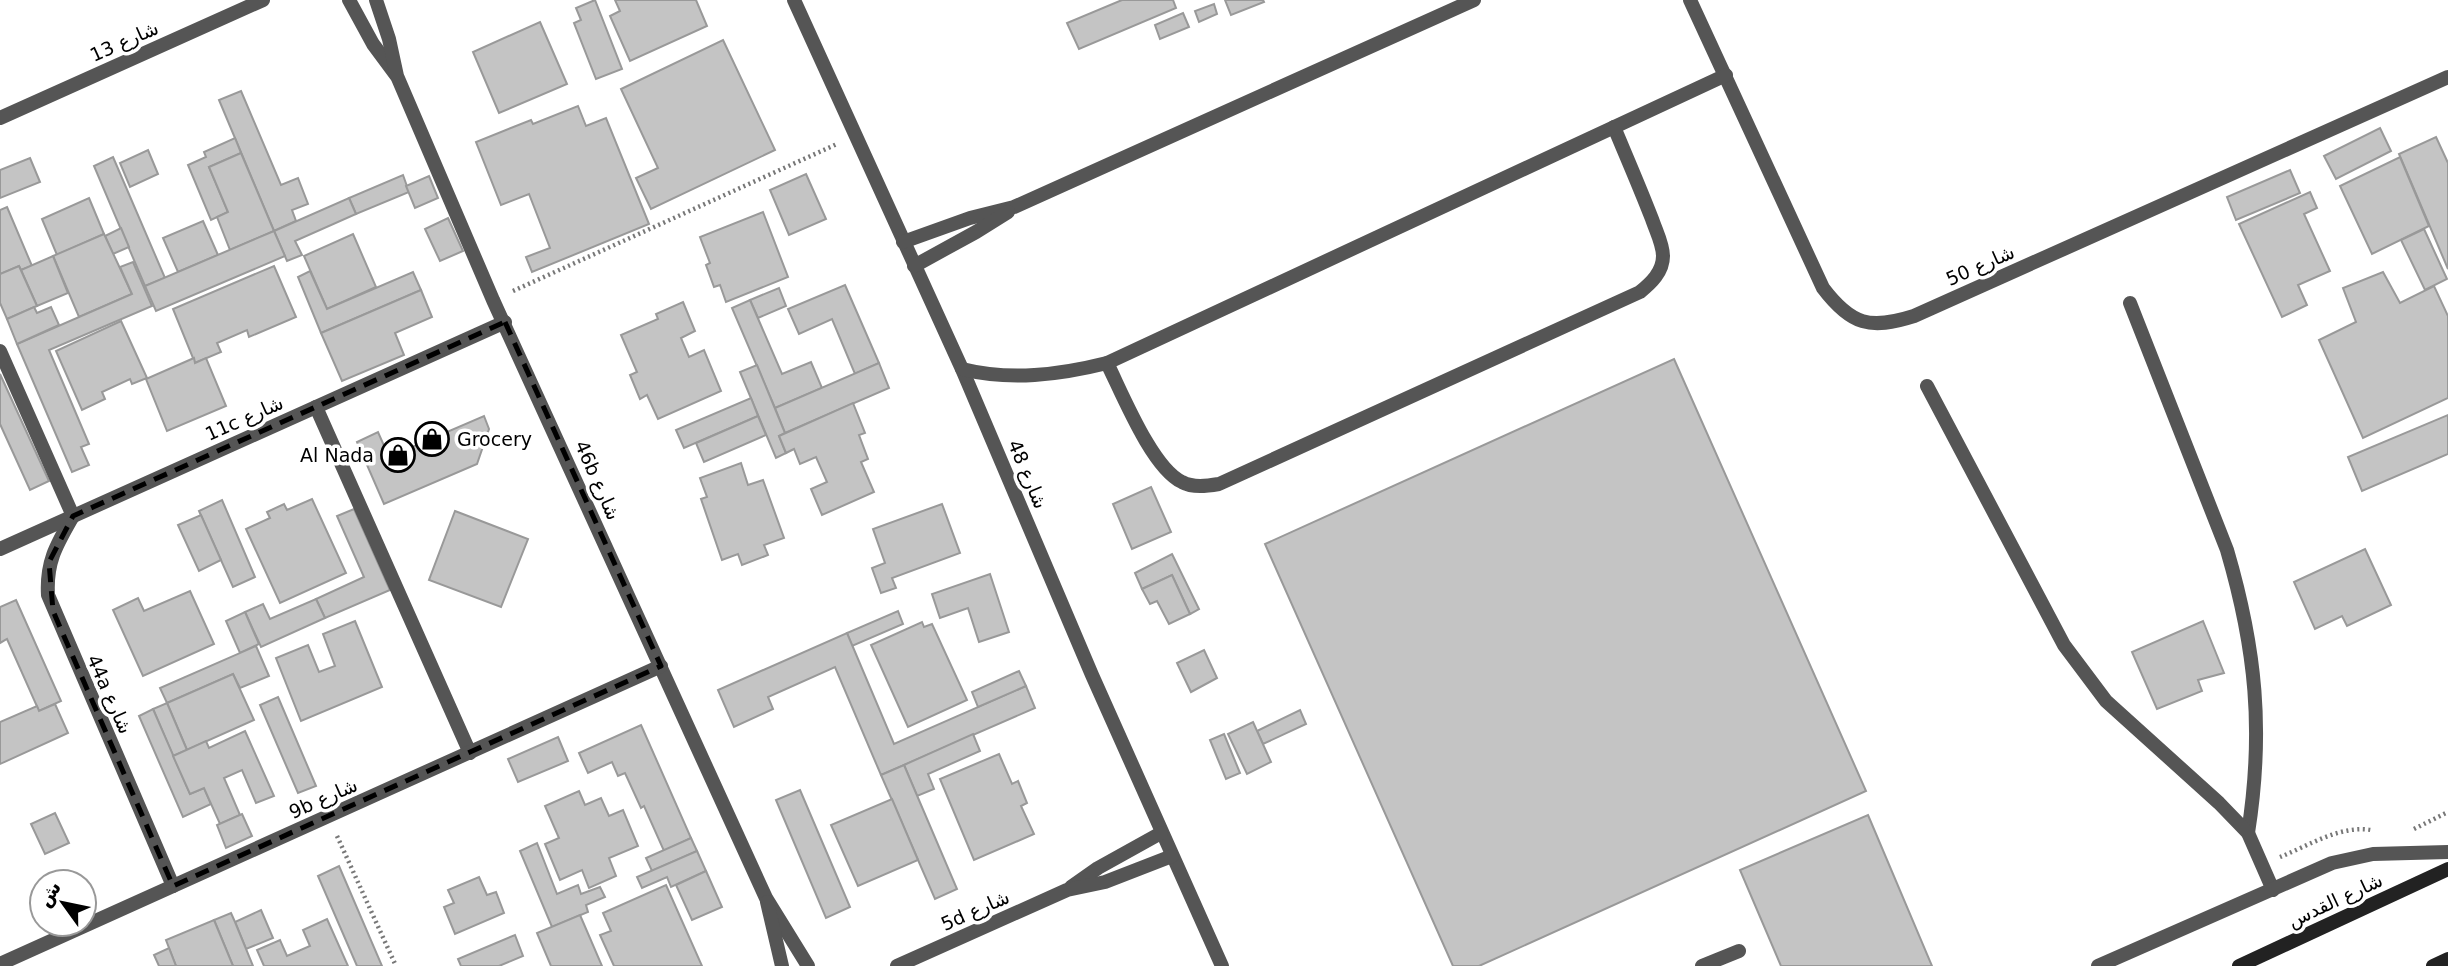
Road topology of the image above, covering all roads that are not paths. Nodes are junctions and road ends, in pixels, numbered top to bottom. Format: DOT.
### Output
graph roads {
  1 [pos="263,0"];
  2 [pos="349,0"];
  3 [pos="376,0"];
  4 [pos="794,0"];
  5 [pos="1474,0"];
  6 [pos="1690,0"];
  7 [pos="1726,75"];
  8 [pos="397,76"];
  9 [pos="2448,77"];
  10 [pos="0,118"];
  11 [pos="1614,127"];
  12 [pos="1014,207"];
  13 [pos="904,242"];
  14 [pos="914,266"];
  15 [pos="2130,303"];
  16 [pos="505,322"];
  17 [pos="0,351"];
  18 [pos="1107,363"];
  19 [pos="962,369"];
  20 [pos="1927,386"];
  21 [pos="316,407"];
  22 [pos="73,516"];
  23 [pos="0,548"];
  24 [pos="661,666"];
  25 [pos="470,752"];
  26 [pos="1161,832"];
  27 [pos="2248,833"];
  28 [pos="2448,852"];
  29 [pos="1172,856"];
  30 [pos="2448,870"];
  31 [pos="173,886"];
  32 [pos="1067,890"];
  33 [pos="2273,890"];
  34 [pos="766,898"];
  35 [pos="1739,951"];
  36 [pos="2448,959"];
  37 [pos="20,961"];
  38 [pos="0,964"];
  39 [pos="782,966"];
  40 [pos="808,966"];
  41 [pos="898,966"];
  42 [pos="1222,966"];
  43 [pos="1702,966"];
  44 [pos="2098,966"];
  45 [pos="2239,966"];
  46 [pos="2433,966"];
  1 -- 10 [label="street, شارع 13"];
  2 -- 8 [label="street, 46b شارع"];
  3 -- 8 [label="street, 46b شارع"];
  4 -- 13 [label="street, شارع 48"];
  5 -- 12 [label="street"];
  6 -- 7 [label="street, شارع 50"];
  7 -- 9 [label="street, شارع 50"];
  7 -- 11 [label="street"];
  8 -- 16 [label="street, 46b شارع"];
  11 -- 18 [label="street"];
  11 -- 18 [label="street"];
  12 -- 13 [label="street"];
  12 -- 14 [label="street"];
  13 -- 14 [label="street, شارع 48"];
  14 -- 19 [label="street, شارع 48"];
  15 -- 27 [label="street"];
  16 -- 21 [label="street, 11c شارع"];
  16 -- 24 [label="street, 46b شارع"];
  17 -- 22 [label="street"];
  18 -- 19 [label="street"];
  19 -- 26 [label="street, شارع 48"];
  20 -- 27 [label="street"];
  21 -- 22 [label="street, 11c شارع"];
  21 -- 25 [label="street"];
  22 -- 23 [label="street, 11c شارع"];
  22 -- 31 [label="street, 44a شارع"];
  24 -- 25 [label="street, 9b شارع"];
  24 -- 34 [label="street, 46b شارع"];
  25 -- 31 [label="street, 9b شارع"];
  26 -- 29 [label="street, شارع 48"];
  26 -- 32 [label="street, 5d شارع"];
  27 -- 33 [label="street"];
  28 -- 33 [label="street"];
  29 -- 32 [label="street, 5d شارع"];
  29 -- 42 [label="street, شارع 48"];
  30 -- 45 [label="main road, شارع القدس"];
  31 -- 37 [label="street, 9b شارع"];
  32 -- 41 [label="street, 5d شارع"];
  33 -- 44 [label="street"];
  34 -- 39 [label="street, 46b شارع"];
  34 -- 40 [label="street, 46b شارع"];
  35 -- 43 [label="street"];
  36 -- 46 [label="main road"];
  37 -- 38 [label="street, 9b شارع"];
}
